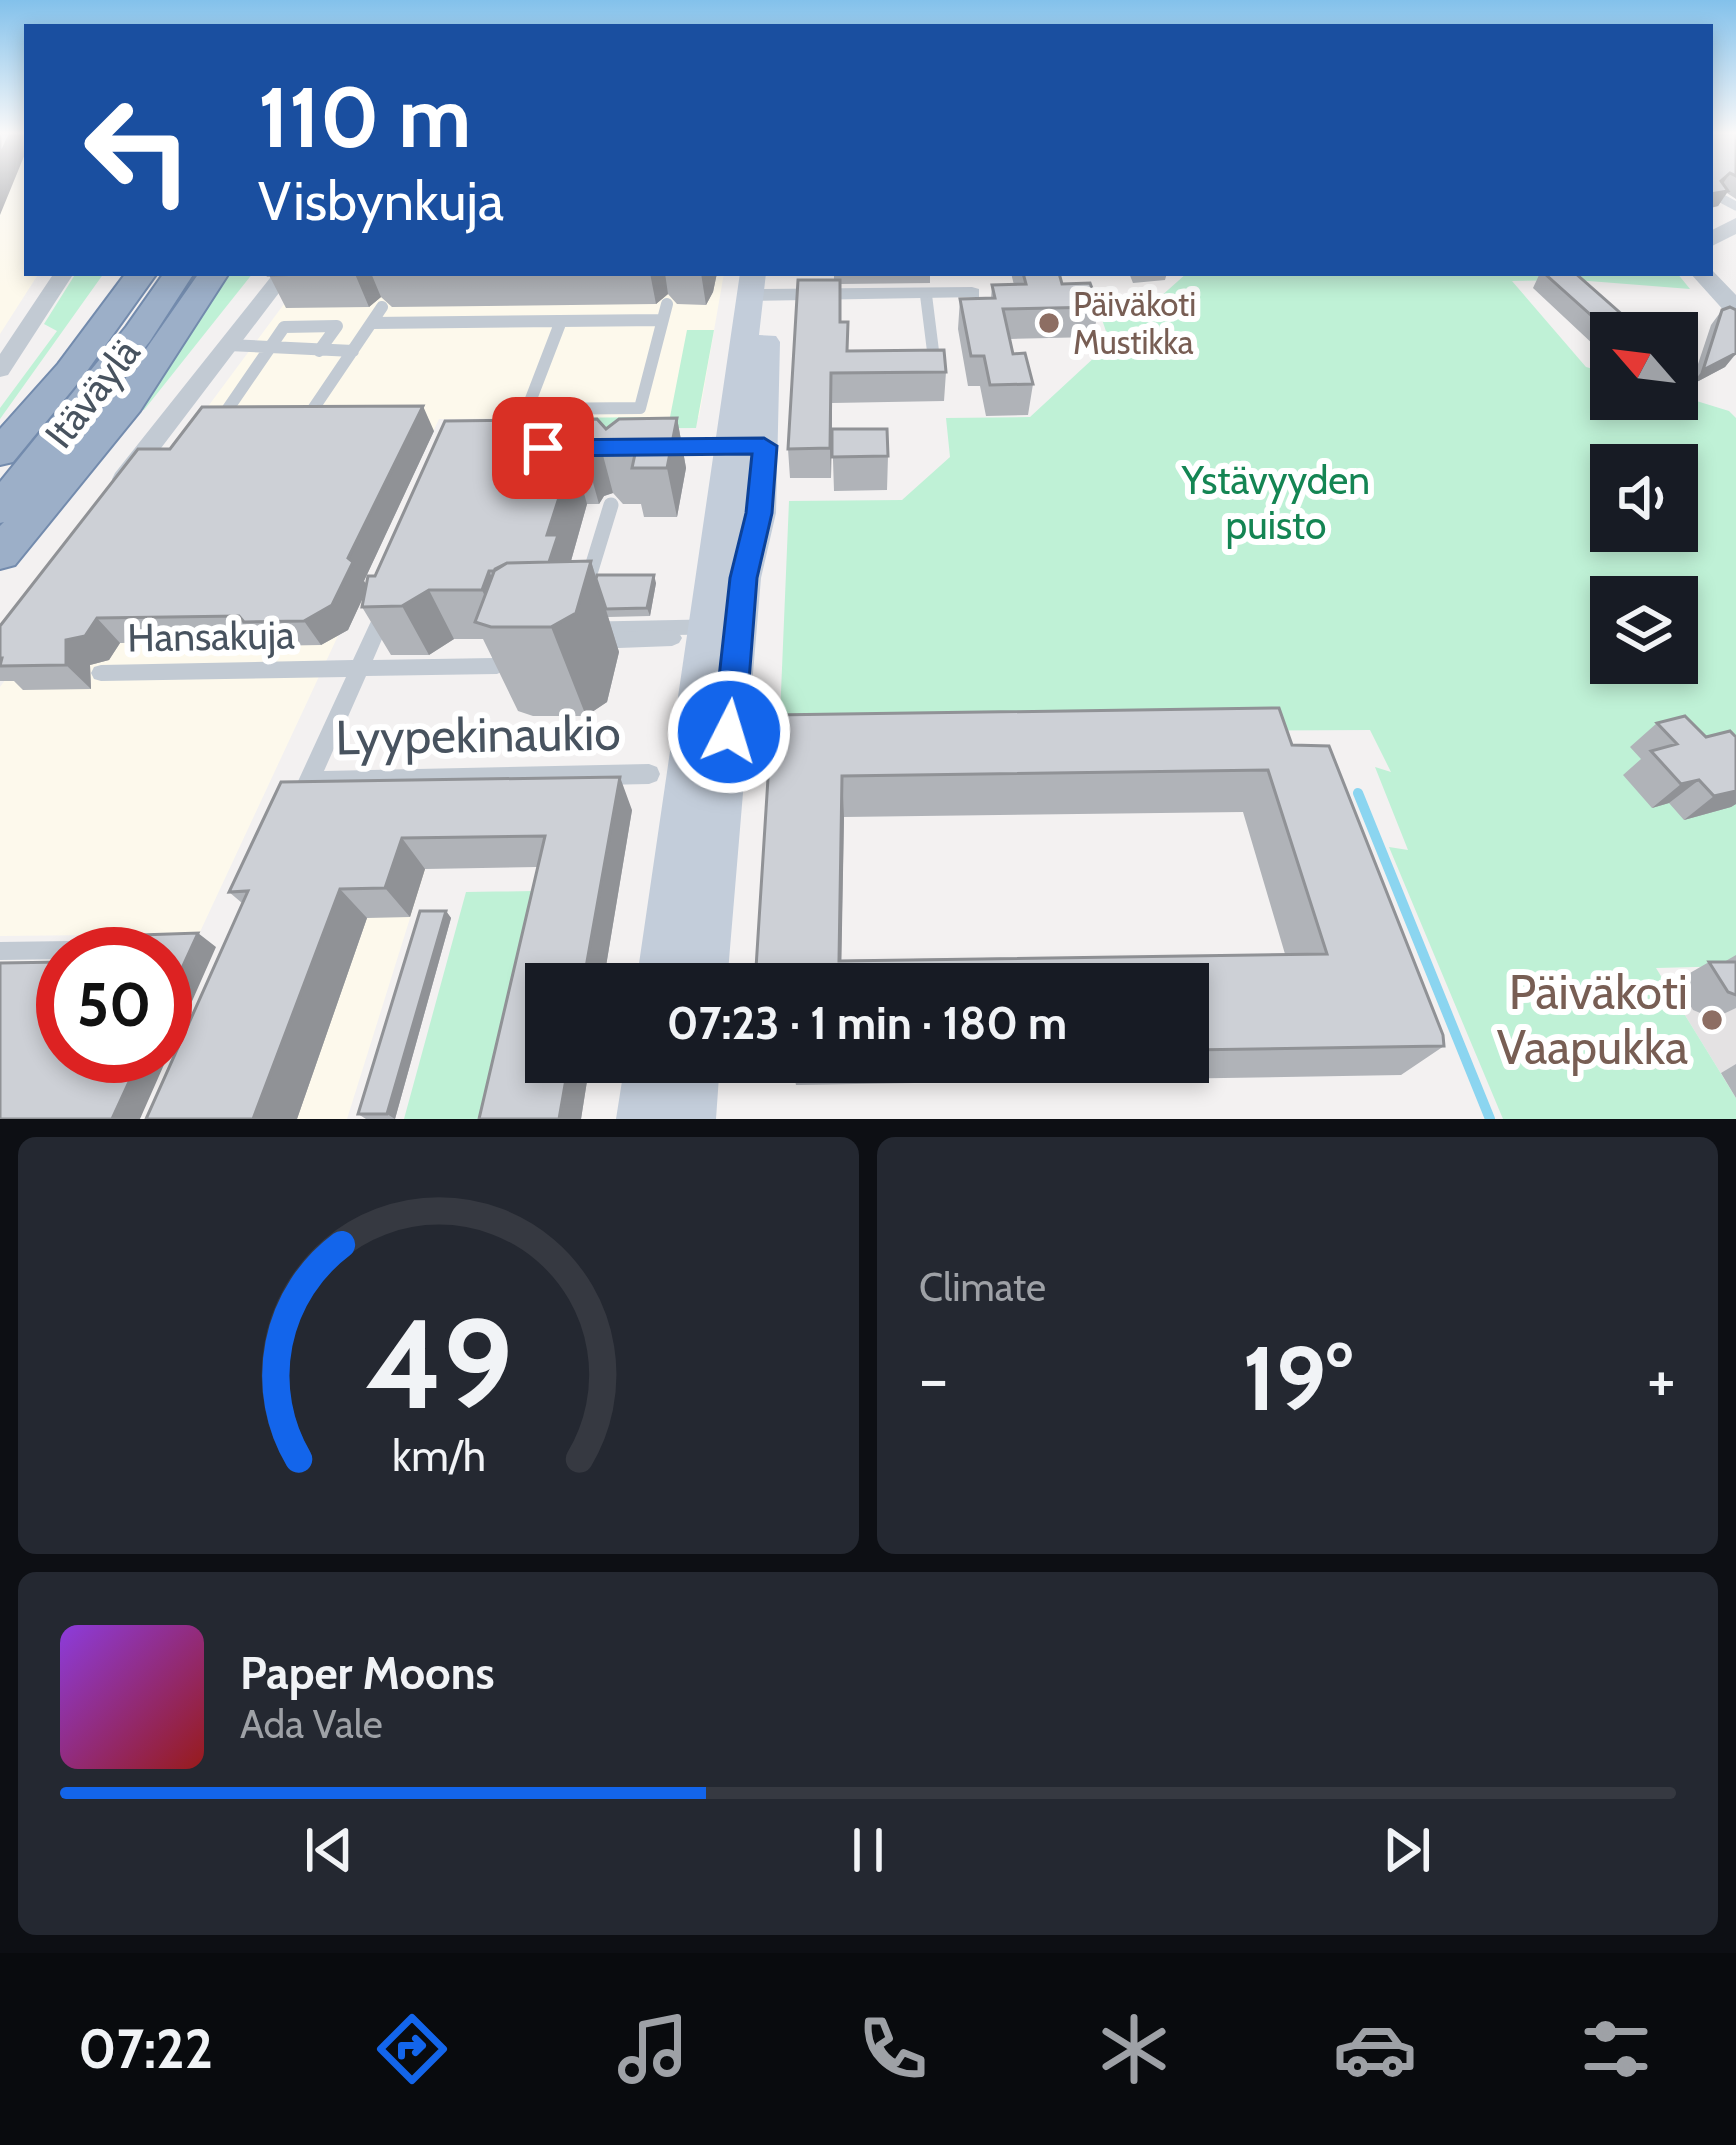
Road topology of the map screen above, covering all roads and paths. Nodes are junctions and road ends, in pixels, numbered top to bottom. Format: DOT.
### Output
graph roads {
  1 [pos="1719,196"];
  2 [pos="1729,229"];
  3 [pos="62,276"];
  4 [pos="112,276"];
  5 [pos="140,276"];
  6 [pos="177,276"];
  7 [pos="212,276"];
  8 [pos="282,276"];
  9 [pos="1706,279"];
  10 [pos="762,284"];
  11 [pos="926,293"];
  12 [pos="972,293"];
  13 [pos="668,304"];
  14 [pos="382,307"];
  15 [pos="1736,309"];
  16 [pos="662,320"];
  17 [pos="561,321"];
  18 [pos="372,323"];
  19 [pos="228,345"];
  20 [pos="271,345"];
  21 [pos="319,351"];
  22 [pos="353,351"];
  23 [pos="934,351"];
  24 [pos="0,370"];
  25 [pos="527,409"];
  26 [pos="246,416"];
  27 [pos="291,416"];
  28 [pos="520,425"];
  29 [pos="0,434"];
  30 [pos="748,446"];
  31 [pos="625,447"];
  32 [pos="0,453"];
  33 [pos="114,492"];
  34 [pos="610,504"];
  35 [pos="0,509"];
  36 [pos="0,554"];
  37 [pos="586,588"];
  38 [pos="394,592"];
  39 [pos="709,627"];
  40 [pos="558,638"];
  41 [pos="672,638"];
  42 [pos="358,670"];
  43 [pos="101,673"];
  44 [pos="649,774"];
  45 [pos="309,781"];
  46 [pos="293,814"];
  47 [pos="36,950"];
  48 [pos="0,951"];
  49 [pos="665,963"];
  50 [pos="703,963"];
  51 [pos="649,1083"];
  52 [pos="691,1083"];
  53 [pos="644,1119"];
  54 [pos="688,1119"];
  1 -- 2 [label="lane"];
  3 -- 24 [label="street"];
  4 -- 29 [label="highway"];
  5 -- 32 [label="highway, Itäväylä"];
  6 -- 35 [label="highway, Itäväylä"];
  7 -- 36 [label="highway"];
  8 -- 19 [label="street"];
  9 -- 15 [label="street"];
  10 -- 11 [label="street"];
  10 -- 30 [label="main road"];
  11 -- 12 [label="street"];
  11 -- 23 [label="lane"];
  13 -- 16 [label="lane"];
  14 -- 18 [label="lane"];
  16 -- 17 [label="lane"];
  16 -- 25 [label="lane"];
  17 -- 18 [label="lane"];
  17 -- 25 [label="lane"];
  18 -- 22 [label="lane"];
  19 -- 20 [label="lane"];
  19 -- 33 [label="street"];
  20 -- 21 [label="lane"];
  20 -- 21 [label="lane"];
  20 -- 26 [label="lane"];
  21 -- 22 [label="lane"];
  22 -- 27 [label="lane"];
  25 -- 28 [label="lane"];
  30 -- 31 [label="street"];
  30 -- 39 [label="main road"];
  30 -- 50 [label="main road"];
  34 -- 37 [label="lane"];
  38 -- 42 [label="street"];
  39 -- 40 [label="lane"];
  39 -- 49 [label="main road"];
  40 -- 41 [label="street"];
  40 -- 42 [label="street, Hansakuja"];
  42 -- 43 [label="street, Hansakuja"];
  42 -- 45 [label="street"];
  44 -- 45 [label="street, Lyypekinaukio"];
  45 -- 46 [label="street"];
  47 -- 48 [label="lane"];
  51 -- 53 [label="main road"];
  52 -- 54 [label="main road"];
}
